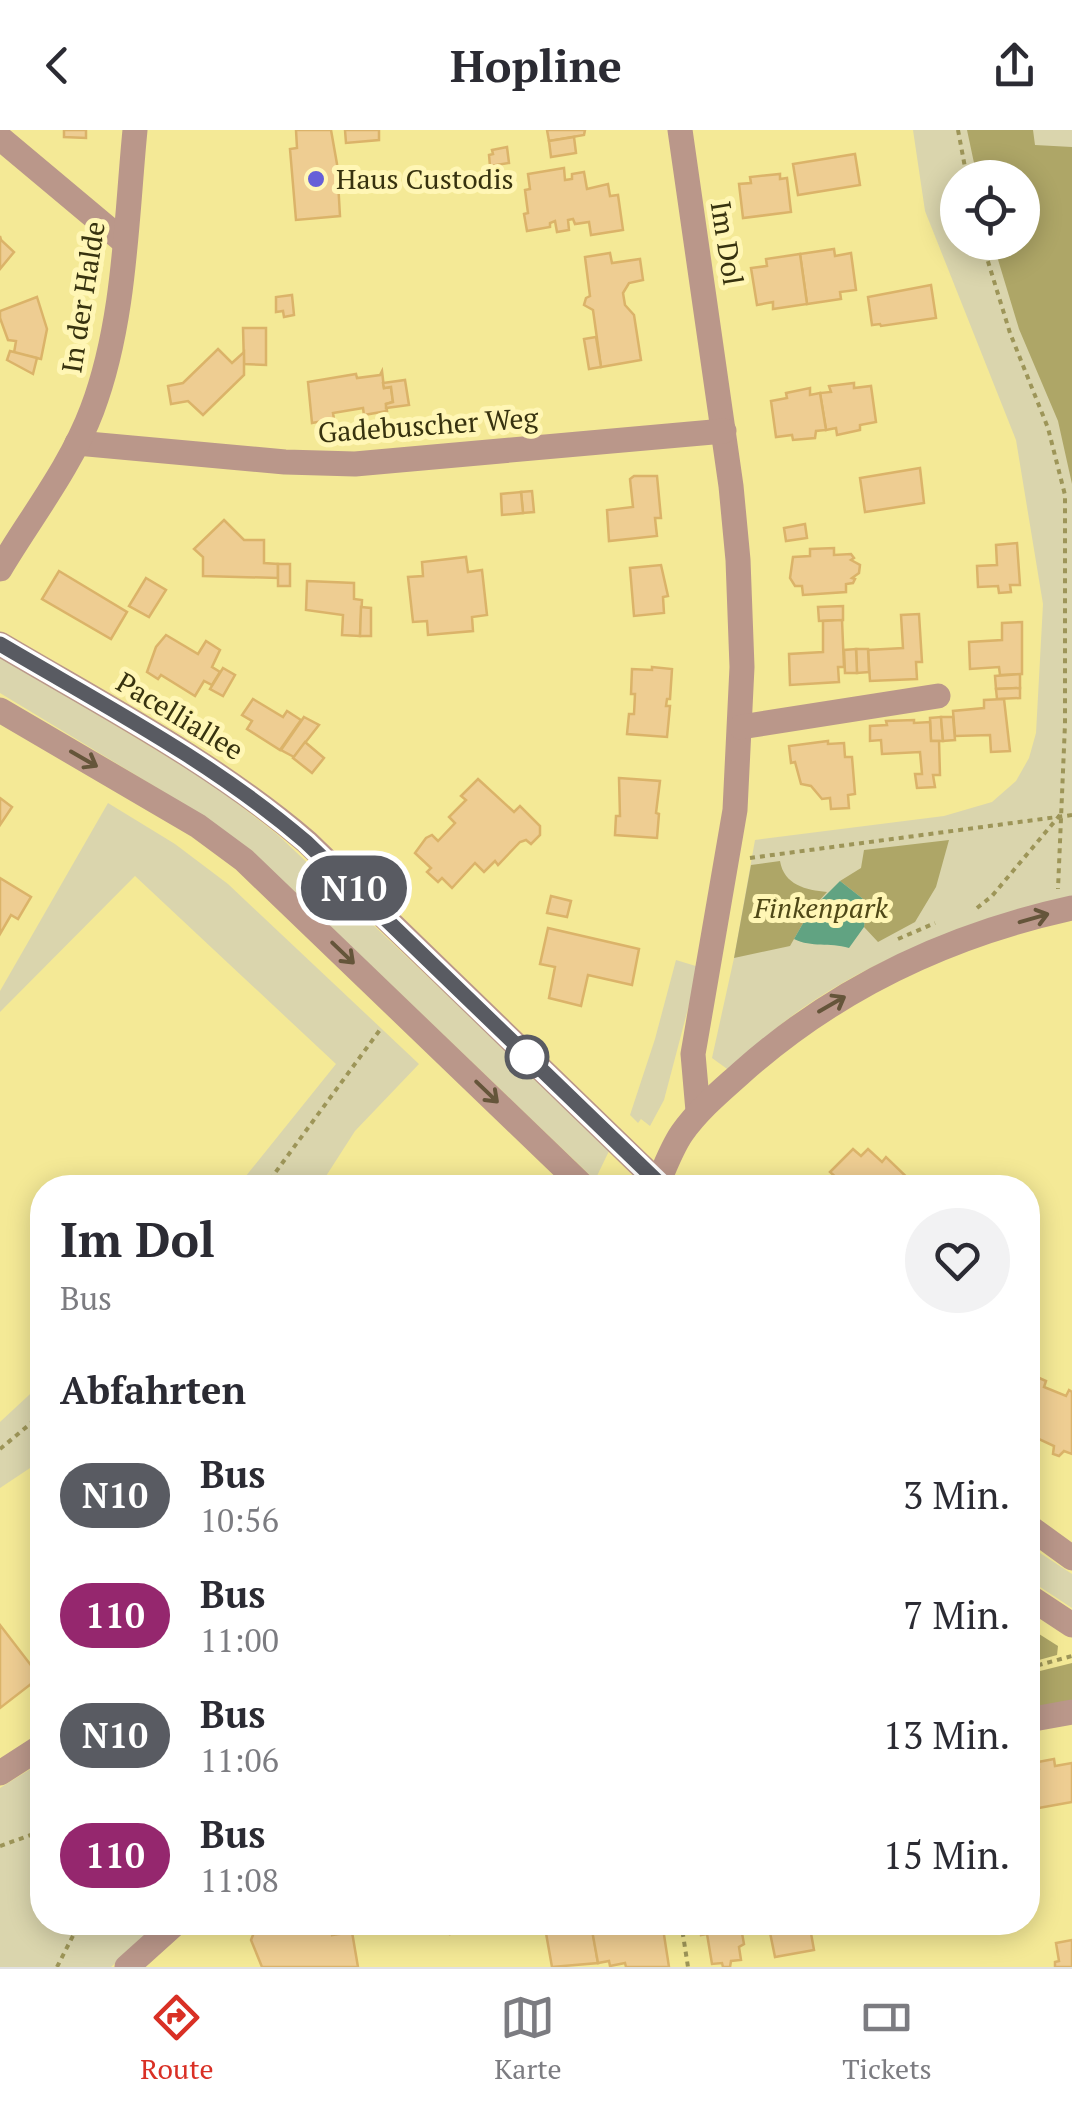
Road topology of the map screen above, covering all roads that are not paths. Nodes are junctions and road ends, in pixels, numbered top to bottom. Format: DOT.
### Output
graph roads {
  1 [pos="135,130"];
  2 [pos="680,130"];
  3 [pos="0,138"];
  4 [pos="123,241"];
  5 [pos="724,431"];
  6 [pos="77,442"];
  7 [pos="0,568"];
  8 [pos="0,644"];
  9 [pos="938,696"];
  10 [pos="0,710"];
  11 [pos="741,727"];
  12 [pos="1065,910"];
  13 [pos="698,1111"];
  14 [pos="571,1175"];
  15 [pos="648,1175"];
  16 [pos="663,1175"];
  17 [pos="1040,1541"];
  18 [pos="1072,1558"];
  19 [pos="1040,1604"];
  20 [pos="1072,1625"];
  21 [pos="1072,1712"];
  22 [pos="1040,1718"];
  23 [pos="30,1754"];
  24 [pos="0,1774"];
  25 [pos="163,1935"];
  26 [pos="128,1967"];
  1 -- 4 [label="street, In der Halde"];
  2 -- 5 [label="street, Im Dol"];
  3 -- 4 [label="street"];
  4 -- 6 [label="street, In der Halde"];
  5 -- 6 [label="street, Gadebuscher Weg"];
  5 -- 11 [label="street, Im Dol"];
  6 -- 7 [label="street, In der Halde"];
  8 -- 15 [label="street, Pacelliallee"];
  9 -- 11 [label="street"];
  10 -- 14 [label="street, one-way"];
  11 -- 13 [label="street, Im Dol"];
  13 -- 12 [label="street, one-way"];
  13 -- 16 [label="street"];
  17 -- 18 [label="street"];
  19 -- 20 [label="street"];
  21 -- 22 [label="street"];
  23 -- 24 [label="street"];
  25 -- 26 [label="street"];
}
